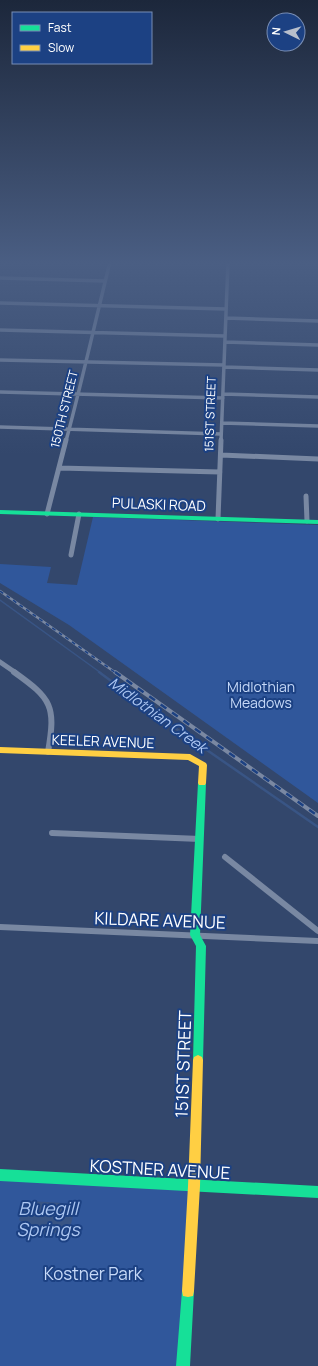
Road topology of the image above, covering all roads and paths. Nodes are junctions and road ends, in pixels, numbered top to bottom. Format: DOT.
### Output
graph roads {
  1 [pos="94,326"];
  2 [pos="226,326"];
  3 [pos="0,330"];
  4 [pos="92,333"];
  5 [pos="225,336"];
  6 [pos="225,342"];
  7 [pos="318,344"];
  8 [pos="0,360"];
  9 [pos="87,362"];
  10 [pos="224,366"];
  11 [pos="318,370"];
  12 [pos="0,392"];
  13 [pos="78,394"];
  14 [pos="223,396"];
  15 [pos="318,397"];
  16 [pos="222,423"];
  17 [pos="318,426"];
  18 [pos="0,427"];
  19 [pos="69,429"];
  20 [pos="221,434"];
  21 [pos="221,456"];
  22 [pos="318,459"];
  23 [pos="59,468"];
  24 [pos="220,472"];
  25 [pos="306,496"];
  26 [pos="0,512"];
  27 [pos="47,514"];
  28 [pos="79,514"];
  29 [pos="218,519"];
  30 [pos="307,521"];
  31 [pos="318,522"];
  32 [pos="71,554"];
  33 [pos="0,662"];
  34 [pos="0,750"];
  35 [pos="48,752"];
  36 [pos="204,765"];
  37 [pos="52,833"];
  38 [pos="200,839"];
  39 [pos="225,857"];
  40 [pos="0,927"];
  41 [pos="318,931"];
  42 [pos="194,935"];
  43 [pos="318,941"];
  44 [pos="0,1175"];
  45 [pos="194,1186"];
  46 [pos="318,1192"];
  47 [pos="183,1366"];
  1 -- 4 [label="street, 150TH STREET"];
  2 -- 5 [label="street, 151ST STREET"];
  3 -- 4 [label="street"];
  4 -- 5 [label="street"];
  4 -- 9 [label="street, 150TH STREET"];
  5 -- 6 [label="street, 151ST STREET"];
  6 -- 7 [label="street"];
  6 -- 10 [label="street, 151ST STREET"];
  8 -- 9 [label="street"];
  9 -- 10 [label="street"];
  9 -- 13 [label="street, 150TH STREET"];
  10 -- 11 [label="street"];
  10 -- 14 [label="street, 151ST STREET"];
  12 -- 13 [label="street"];
  13 -- 14 [label="street"];
  13 -- 19 [label="street, 150TH STREET"];
  14 -- 15 [label="street"];
  14 -- 16 [label="street, 151ST STREET"];
  16 -- 17 [label="street"];
  16 -- 20 [label="street, 151ST STREET"];
  18 -- 19 [label="street"];
  19 -- 20 [label="street"];
  19 -- 23 [label="street, 150TH STREET"];
  20 -- 21 [label="street, 151ST STREET"];
  21 -- 22 [label="street"];
  21 -- 24 [label="street, 151ST STREET"];
  23 -- 24 [label="street"];
  23 -- 27 [label="street, 150TH STREET"];
  24 -- 29 [label="street, 151ST STREET"];
  25 -- 30 [label="street"];
  26 -- 27 [label="street, PULASKI ROAD"];
  27 -- 28 [label="street, PULASKI ROAD"];
  28 -- 29 [label="street, PULASKI ROAD"];
  28 -- 32 [label="street"];
  29 -- 30 [label="street, PULASKI ROAD"];
  30 -- 31 [label="street, PULASKI ROAD"];
  33 -- 35 [label="street"];
  34 -- 35 [label="street, KEELER AVENUE"];
  35 -- 36 [label="street, KEELER AVENUE"];
  36 -- 38 [label="street, 151ST STREET"];
  37 -- 38 [label="street"];
  38 -- 42 [label="street, 151ST STREET"];
  39 -- 41 [label="street"];
  40 -- 42 [label="street, KILDARE AVENUE"];
  42 -- 43 [label="street, KILDARE AVENUE"];
  42 -- 45 [label="street, 151ST STREET"];
  44 -- 45 [label="street, KOSTNER AVENUE"];
  45 -- 46 [label="street, KOSTNER AVENUE"];
  45 -- 47 [label="street, 151ST STREET"];
}
